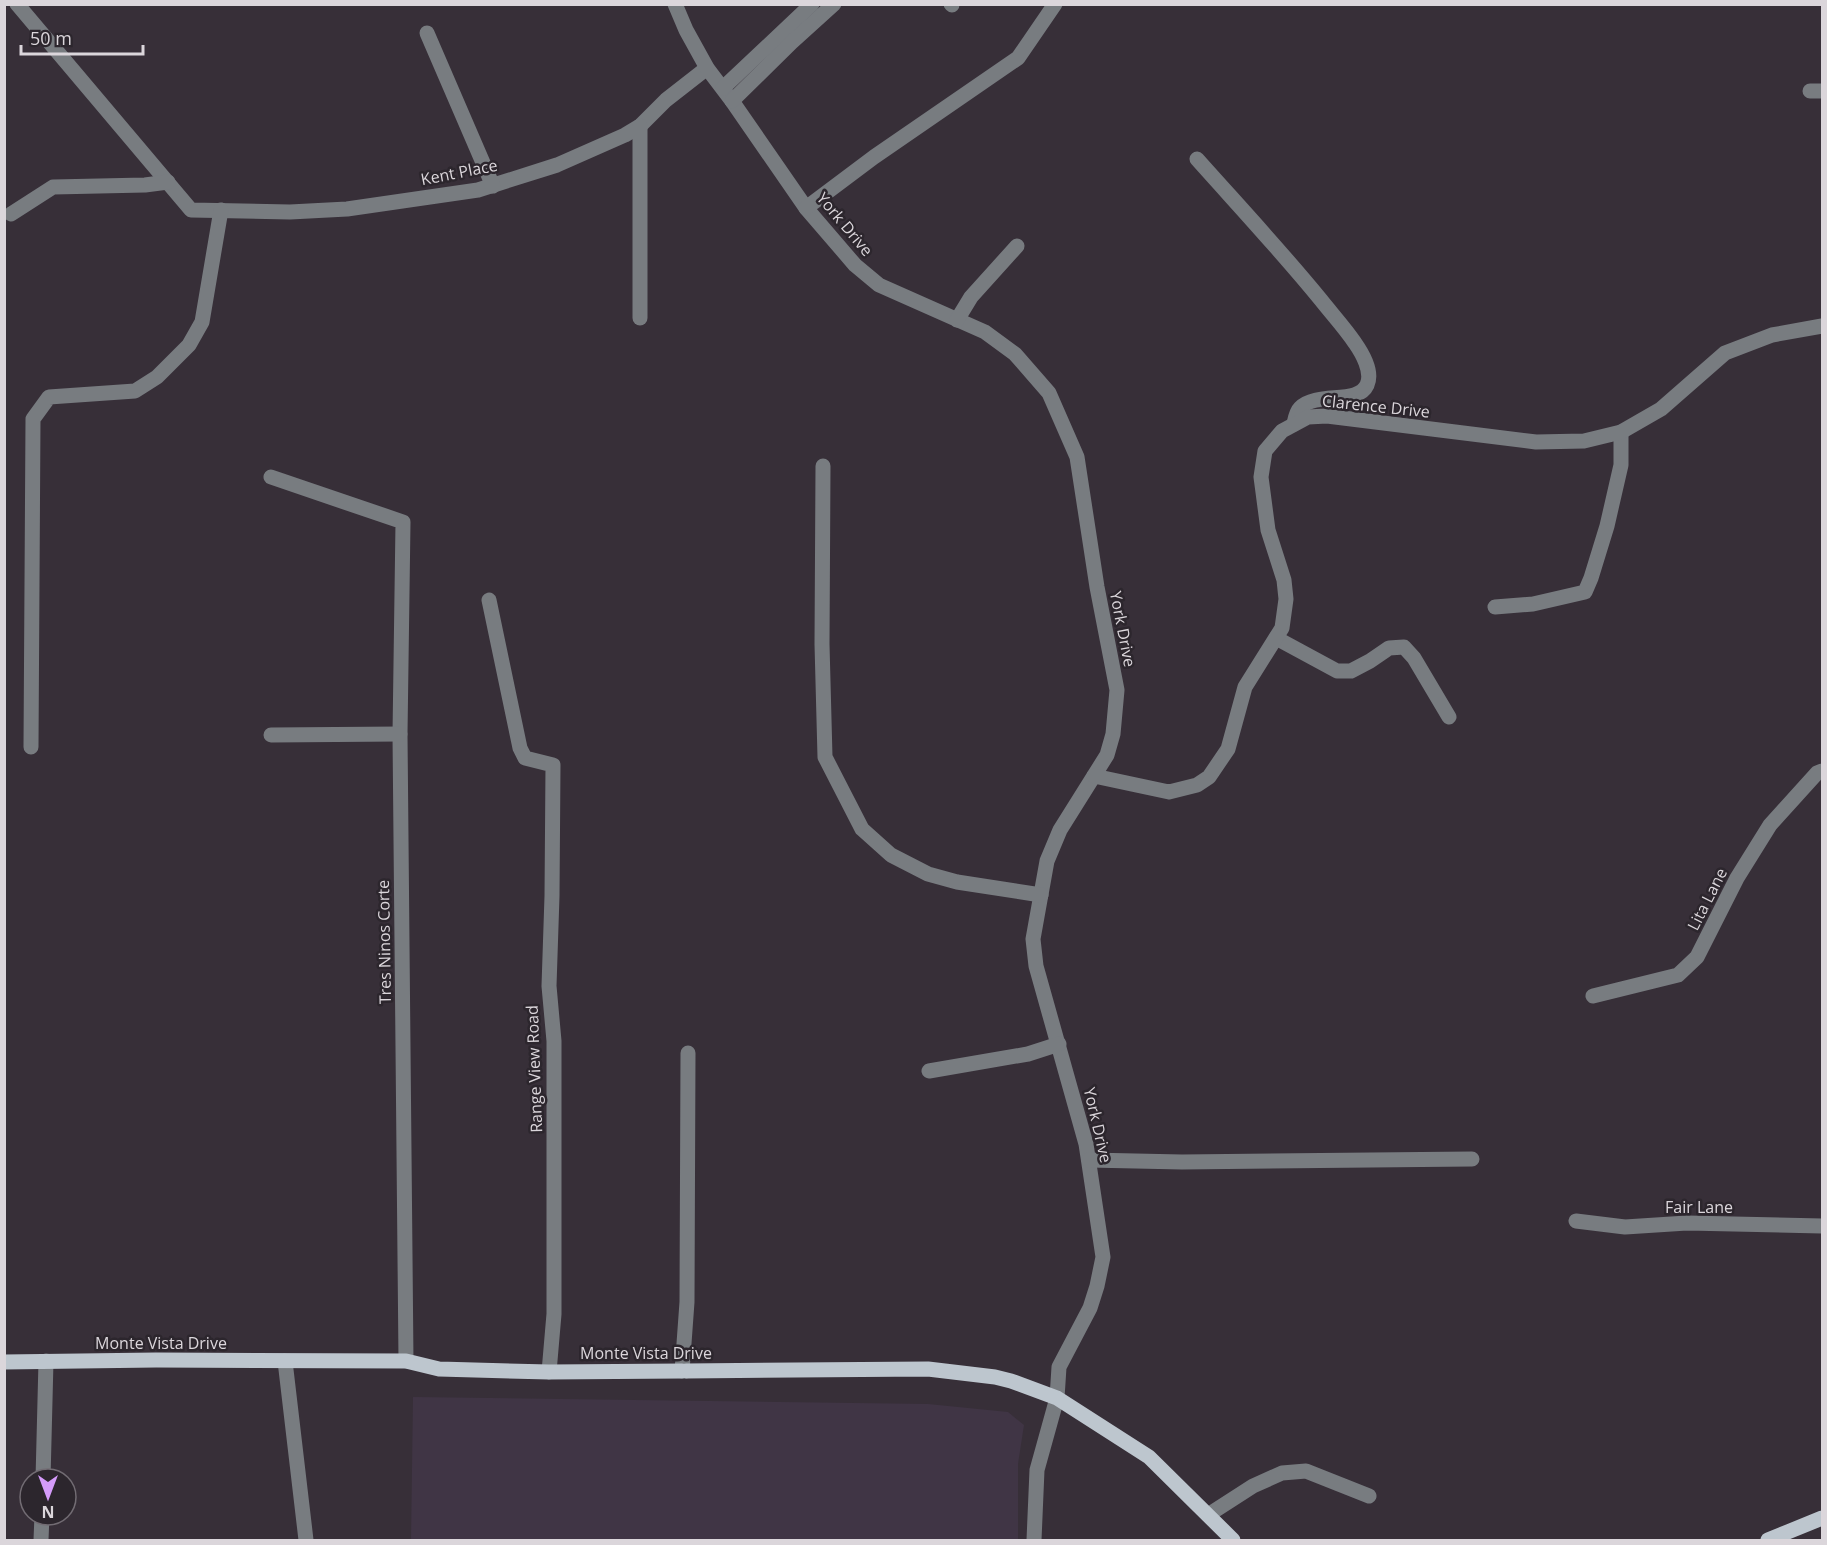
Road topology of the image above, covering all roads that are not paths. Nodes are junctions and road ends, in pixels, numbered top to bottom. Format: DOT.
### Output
graph roads {
  1 [pos="17,4"];
  2 [pos="675,4"];
  3 [pos="812,4"];
  4 [pos="834,4"];
  5 [pos="1055,4"];
  6 [pos="427,33"];
  7 [pos="707,68"];
  8 [pos="728,94"];
  9 [pos="640,126"];
  10 [pos="1197,159"];
  11 [pos="168,182"];
  12 [pos="493,186"];
  13 [pos="806,208"];
  14 [pos="221,210"];
  15 [pos="10,213"];
  16 [pos="1017,246"];
  17 [pos="640,318"];
  18 [pos="957,320"];
  19 [pos="1822,326"];
  20 [pos="1294,424"];
  21 [pos="1621,432"];
  22 [pos="823,466"];
  23 [pos="271,477"];
  24 [pos="489,600"];
  25 [pos="1495,607"];
  26 [pos="1275,638"];
  27 [pos="1449,717"];
  28 [pos="400,734"];
  29 [pos="271,735"];
  30 [pos="31,747"];
  31 [pos="1822,771"];
  32 [pos="1094,776"];
  33 [pos="1041,895"];
  34 [pos="1593,996"];
  35 [pos="1059,1044"];
  36 [pos="688,1053"];
  37 [pos="929,1071"];
  38 [pos="1472,1159"];
  39 [pos="1089,1160"];
  40 [pos="1576,1221"];
  41 [pos="1822,1226"];
  42 [pos="46,1361"];
  43 [pos="285,1361"];
  44 [pos="406,1361"];
  45 [pos="4,1362"];
  46 [pos="684,1371"];
  47 [pos="549,1372"];
  48 [pos="1057,1398"];
  49 [pos="43,1467"];
  50 [pos="1369,1496"];
  51 [pos="1208,1515"];
  52 [pos="1822,1518"];
  53 [pos="304,1521"];
  54 [pos="306,1540"];
  55 [pos="319,1540"];
  56 [pos="1035,1540"];
  57 [pos="1233,1540"];
  58 [pos="1768,1540"];
  1 -- 11 [label="street"];
  2 -- 7 [label="street, York Drive"];
  3 -- 8 [label="street"];
  4 -- 8 [label="street"];
  5 -- 13 [label="street"];
  6 -- 12 [label="street"];
  7 -- 8 [label="street, York Drive"];
  7 -- 9 [label="street, Kent Place"];
  8 -- 13 [label="street, York Drive"];
  9 -- 12 [label="street, Kent Place"];
  9 -- 17 [label="street"];
  10 -- 20 [label="street"];
  11 -- 14 [label="street, Kent Place"];
  11 -- 15 [label="street"];
  12 -- 14 [label="street, Kent Place"];
  13 -- 18 [label="street, York Drive"];
  14 -- 30 [label="street"];
  16 -- 18 [label="street"];
  18 -- 32 [label="street, York Drive"];
  19 -- 21 [label="street, Clarence Drive"];
  20 -- 21 [label="street, Clarence Drive"];
  20 -- 26 [label="street, Clarence Drive"];
  21 -- 25 [label="street"];
  22 -- 33 [label="street"];
  23 -- 28 [label="street, Tres Ninos Corte"];
  24 -- 47 [label="street, Range View Road"];
  26 -- 27 [label="street"];
  26 -- 32 [label="street, Clarence Drive"];
  28 -- 29 [label="street"];
  28 -- 44 [label="street, Tres Ninos Corte"];
  31 -- 34 [label="street, Lita Lane"];
  32 -- 33 [label="street, York Drive"];
  33 -- 35 [label="street, York Drive"];
  35 -- 37 [label="street"];
  35 -- 39 [label="street, York Drive"];
  36 -- 46 [label="street"];
  38 -- 39 [label="street"];
  39 -- 48 [label="street, York Drive"];
  40 -- 41 [label="street, Fair Lane"];
  42 -- 43 [label="main road, Monte Vista Drive"];
  42 -- 45 [label="main road, Monte Vista Drive"];
  42 -- 49 [label="street"];
  43 -- 44 [label="main road, Monte Vista Drive"];
  43 -- 53 [label="street"];
  44 -- 47 [label="main road, Monte Vista Drive"];
  46 -- 47 [label="main road, Monte Vista Drive"];
  46 -- 48 [label="main road, Monte Vista Drive"];
  48 -- 51 [label="main road, Monte Vista Drive"];
  48 -- 56 [label="street, York Drive"];
  50 -- 51 [label="street"];
  51 -- 57 [label="main road, Monte Vista Drive"];
  52 -- 58 [label="main road"];
  53 -- 54 [label="street"];
  53 -- 55 [label="street"];
}
